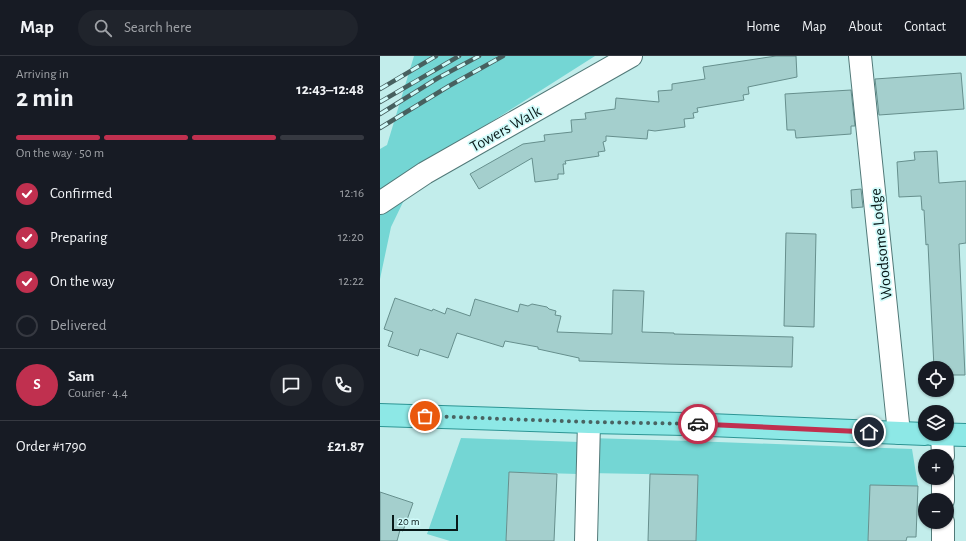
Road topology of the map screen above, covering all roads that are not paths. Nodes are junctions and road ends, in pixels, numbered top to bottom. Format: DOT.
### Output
graph roads {
  1 [pos="632,56"];
  2 [pos="860,56"];
  3 [pos="380,203"];
  4 [pos="380,415"];
  5 [pos="589,422"];
  6 [pos="899,433"];
  7 [pos="918,434"];
  8 [pos="954,434"];
  9 [pos="966,435"];
  10 [pos="942,529"];
  11 [pos="586,541"];
  12 [pos="943,541"];
  1 -- 3 [label="street, Towers Walk"];
  2 -- 6 [label="street, Woodsome Lodge"];
  4 -- 5 [label="main road"];
  5 -- 6 [label="main road"];
  5 -- 11 [label="street"];
  6 -- 7 [label="main road"];
  8 -- 9 [label="main road"];
  10 -- 12 [label="street"];
}
